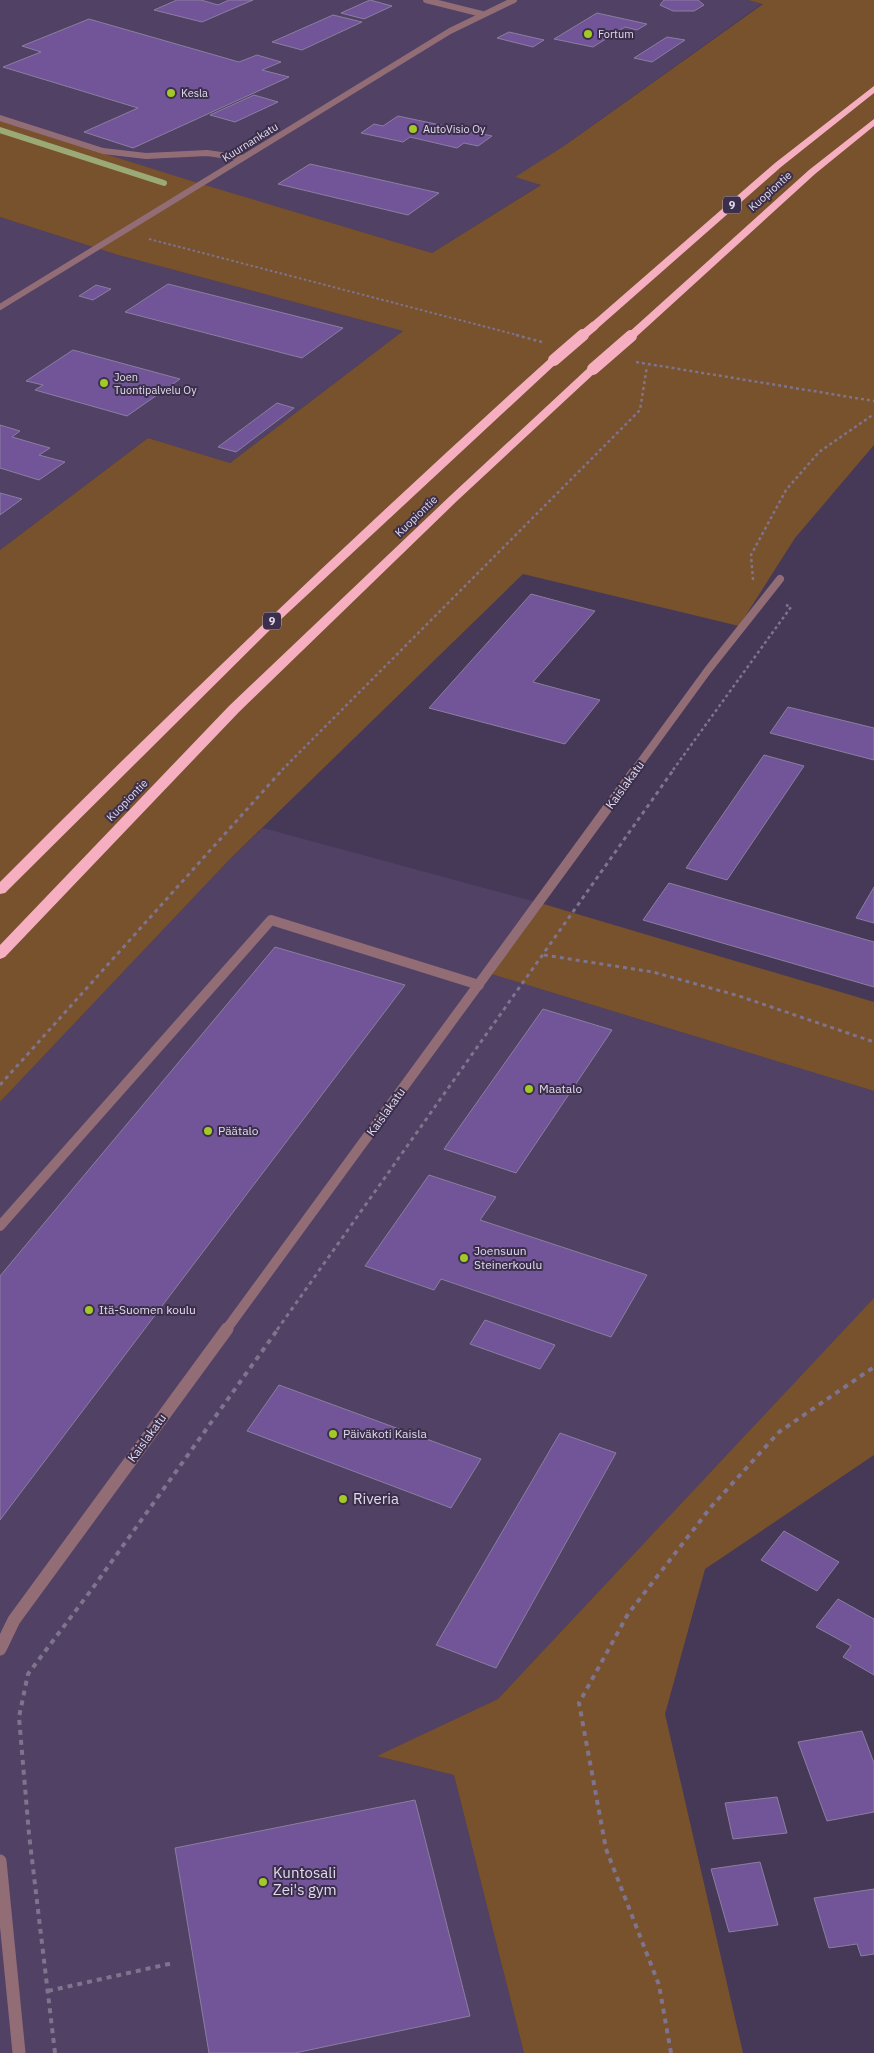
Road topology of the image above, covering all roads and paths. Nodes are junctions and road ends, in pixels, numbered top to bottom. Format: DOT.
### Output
graph roads {
  1 [pos="426,0"];
  2 [pos="514,0"];
  3 [pos="482,14"];
  4 [pos="874,89"];
  5 [pos="0,118"];
  6 [pos="874,122"];
  7 [pos="242,158"];
  8 [pos="123,232"];
  9 [pos="0,307"];
  10 [pos="542,342"];
  11 [pos="634,362"];
  12 [pos="647,366"];
  13 [pos="874,401"];
  14 [pos="874,414"];
  15 [pos="780,580"];
  16 [pos="766,597"];
  17 [pos="0,890"];
  18 [pos="0,954"];
  19 [pos="544,955"];
  20 [pos="479,985"];
  21 [pos="874,1042"];
  22 [pos="0,1085"];
  23 [pos="0,1226"];
  24 [pos="874,1367"];
  25 [pos="0,1649"];
  26 [pos="0,1860"];
  27 [pos="173,1963"];
  28 [pos="48,1991"];
  29 [pos="20,2053"];
  30 [pos="56,2053"];
  31 [pos="671,2053"];
  1 -- 3 [label="street"];
  2 -- 3 [label="street, Kuurnankatu"];
  3 -- 7 [label="street, Kuurnankatu"];
  4 -- 17 [label="highway, Kuopiontie / 9, bridge"];
  5 -- 7 [label="street"];
  6 -- 18 [label="highway, Kuopiontie / 9, bridge"];
  7 -- 8 [label="street, Kuurnankatu"];
  8 -- 9 [label="street, Kuurnankatu"];
  8 -- 10 [label="path"];
  11 -- 13 [label="path"];
  12 -- 22 [label="path"];
  14 -- 16 [label="path"];
  15 -- 16 [label="street, Kaislakatu"];
  16 -- 19 [label="path"];
  16 -- 20 [label="street, Kaislakatu"];
  19 -- 21 [label="path"];
  19 -- 28 [label="path"];
  20 -- 23 [label="street"];
  20 -- 25 [label="street, Kaislakatu"];
  24 -- 31 [label="path"];
  26 -- 29 [label="street"];
  27 -- 28 [label="path"];
  28 -- 30 [label="path"];
}
